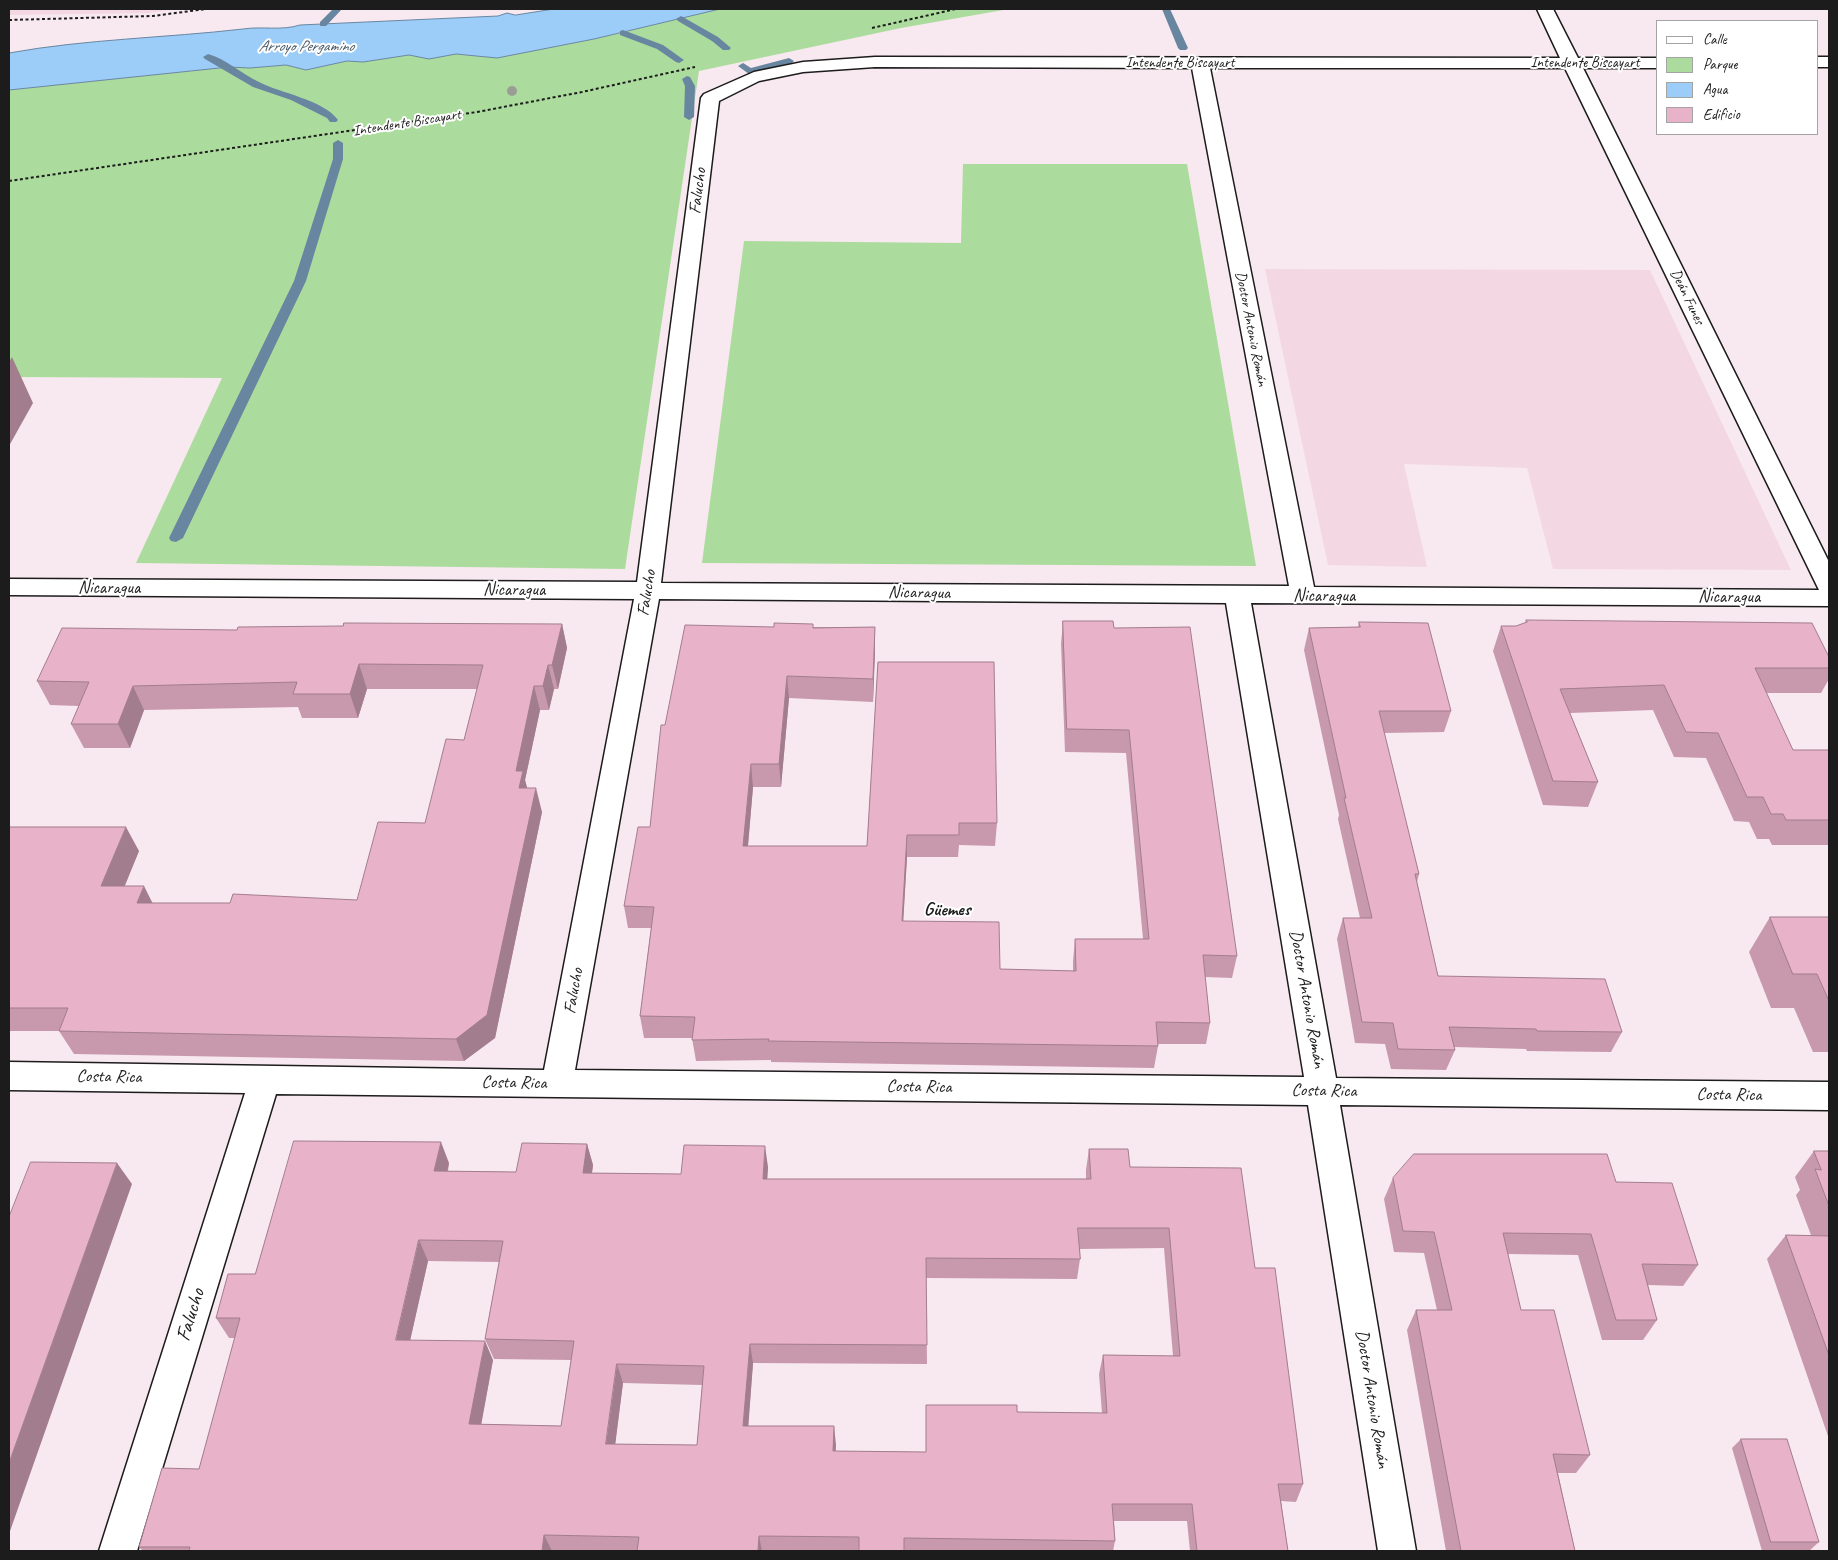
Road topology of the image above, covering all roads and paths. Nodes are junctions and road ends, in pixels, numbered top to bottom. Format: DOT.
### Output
graph roads {
  1 [pos="206,9"];
  2 [pos="956,9"];
  3 [pos="1545,9"];
  4 [pos="9,20"];
  5 [pos="869,29"];
  6 [pos="1572,62"];
  7 [pos="1656,62"];
  8 [pos="1200,63"];
  9 [pos="695,67"];
  10 [pos="710,98"];
  11 [pos="9,181"];
  12 [pos="1829,586"];
  13 [pos="9,587"];
  14 [pos="648,590"];
  15 [pos="1237,596"];
  16 [pos="1303,596"];
  17 [pos="1829,598"];
  18 [pos="9,1076"];
  19 [pos="265,1078"];
  20 [pos="557,1084"];
  21 [pos="1322,1091"];
  22 [pos="1829,1096"];
  23 [pos="118,1551"];
  24 [pos="1397,1551"];
  1 -- 4 [label="path"];
  2 -- 5 [label="path"];
  3 -- 6 [label="street, Deán Funes"];
  6 -- 7 [label="street, Intendente Biscayart"];
  6 -- 8 [label="street, Intendente Biscayart"];
  6 -- 12 [label="street, Deán Funes"];
  8 -- 10 [label="street, Intendente Biscayart"];
  8 -- 16 [label="street, Doctor Antonio Román"];
  9 -- 11 [label="path, Intendente Biscayart"];
  10 -- 14 [label="street, Falucho"];
  13 -- 14 [label="street, Nicaragua"];
  14 -- 15 [label="street, Nicaragua"];
  14 -- 20 [label="street, Falucho"];
  15 -- 16 [label="street, Nicaragua"];
  15 -- 21 [label="street, Doctor Antonio Román"];
  16 -- 17 [label="street, Nicaragua"];
  18 -- 19 [label="street, Costa Rica"];
  19 -- 20 [label="street, Costa Rica"];
  19 -- 23 [label="street, Falucho"];
  20 -- 21 [label="street, Costa Rica"];
  21 -- 22 [label="street, Costa Rica"];
  21 -- 24 [label="street, Doctor Antonio Román"];
}
